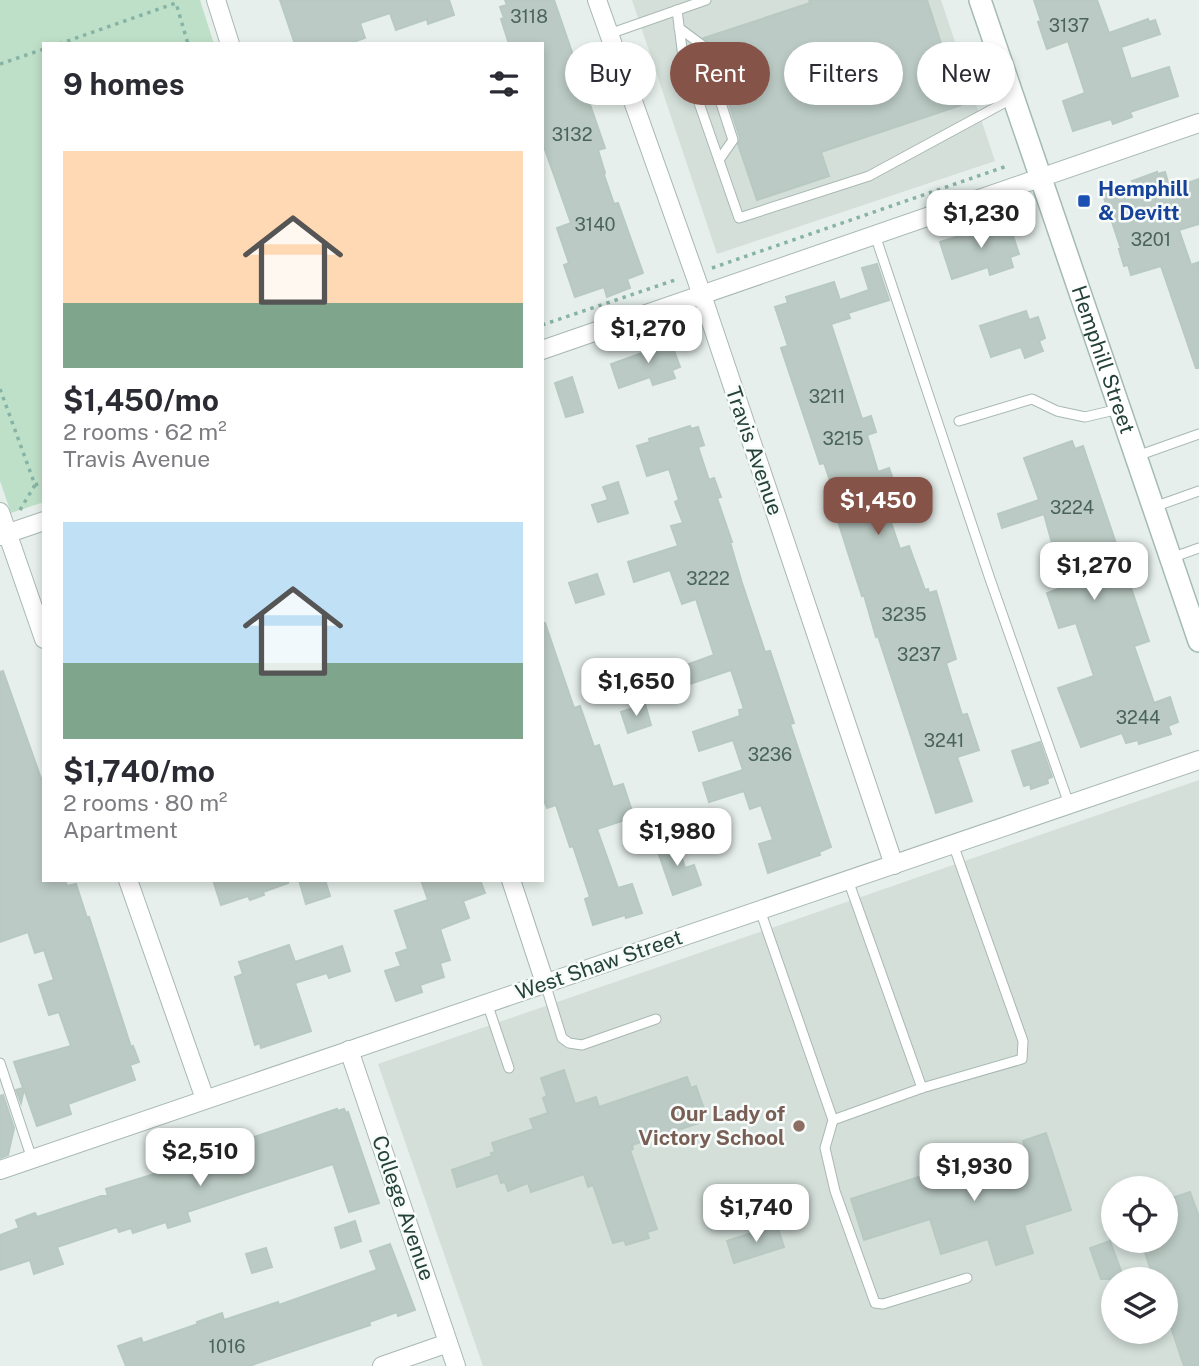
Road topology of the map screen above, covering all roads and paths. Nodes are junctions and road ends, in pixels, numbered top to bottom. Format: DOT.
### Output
graph roads {
  1 [pos="216,0"];
  2 [pos="597,0"];
  3 [pos="706,0"];
  4 [pos="980,0"];
  5 [pos="176,2"];
  6 [pos="677,10"];
  7 [pos="679,28"];
  8 [pos="608,34"];
  9 [pos="65,42"];
  10 [pos="187,42"];
  11 [pos="229,42"];
  12 [pos="994,42"];
  13 [pos="42,50"];
  14 [pos="0,64"];
  15 [pos="1015,104"];
  16 [pos="1000,105"];
  17 [pos="1199,123"];
  18 [pos="719,160"];
  19 [pos="1007,166"];
  20 [pos="1039,178"];
  21 [pos="875,235"];
  22 [pos="694,274"];
  23 [pos="702,295"];
  24 [pos="544,324"];
  25 [pos="544,349"];
  26 [pos="0,389"];
  27 [pos="1119,409"];
  28 [pos="959,421"];
  29 [pos="1199,434"];
  30 [pos="1136,457"];
  31 [pos="42,483"];
  32 [pos="1199,491"];
  33 [pos="1153,507"];
  34 [pos="0,512"];
  35 [pos="42,522"];
  36 [pos="4,535"];
  37 [pos="1199,548"];
  38 [pos="1171,559"];
  39 [pos="42,634"];
  40 [pos="1199,640"];
  41 [pos="1199,760"];
  42 [pos="1069,804"];
  43 [pos="953,844"];
  44 [pos="894,865"];
  45 [pos="848,880"];
  46 [pos="129,882"];
  47 [pos="512,882"];
  48 [pos="760,910"];
  49 [pos="545,983"];
  50 [pos="487,1003"];
  51 [pos="656,1019"];
  52 [pos="349,1050"];
  53 [pos="0,1063"];
  54 [pos="509,1068"];
  55 [pos="922,1088"];
  56 [pos="205,1100"];
  57 [pos="832,1120"];
  58 [pos="32,1159"];
  59 [pos="0,1170"];
  60 [pos="967,1278"];
  61 [pos="448,1343"];
  62 [pos="382,1366"];
  63 [pos="456,1366"];
  1 -- 11 [label="street"];
  2 -- 8 [label="street, Travis Avenue"];
  3 -- 6 [label="lane"];
  4 -- 12 [label="main road, Hemphill Street"];
  5 -- 9 [label="path"];
  5 -- 10 [label="path"];
  6 -- 7 [label="lane"];
  6 -- 8 [label="lane"];
  7 -- 18 [label="lane"];
  7 -- 18 [label="lane"];
  8 -- 22 [label="street, Travis Avenue"];
  13 -- 14 [label="path"];
  15 -- 20 [label="main road, Hemphill Street"];
  16 -- 18 [label="lane"];
  17 -- 20 [label="street"];
  19 -- 22 [label="path"];
  20 -- 21 [label="street"];
  20 -- 27 [label="main road, Hemphill Street"];
  21 -- 23 [label="street"];
  21 -- 42 [label="lane"];
  22 -- 23 [label="street, Travis Avenue"];
  22 -- 24 [label="path"];
  23 -- 25 [label="street"];
  23 -- 44 [label="street, Travis Avenue"];
  26 -- 31 [label="path"];
  27 -- 28 [label="lane"];
  27 -- 30 [label="main road, Hemphill Street"];
  29 -- 30 [label="lane"];
  30 -- 33 [label="main road, Hemphill Street"];
  32 -- 33 [label="lane"];
  33 -- 38 [label="main road, Hemphill Street"];
  34 -- 36 [label="street"];
  35 -- 36 [label="street"];
  36 -- 39 [label="street"];
  37 -- 38 [label="lane"];
  38 -- 40 [label="main road, Hemphill Street"];
  41 -- 42 [label="street, West Shaw Street"];
  42 -- 43 [label="street, West Shaw Street"];
  43 -- 44 [label="street, West Shaw Street"];
  43 -- 55 [label="lane"];
  44 -- 45 [label="street, West Shaw Street"];
  45 -- 48 [label="street, West Shaw Street"];
  45 -- 55 [label="lane"];
  46 -- 56 [label="street"];
  47 -- 49 [label="street"];
  48 -- 49 [label="street, West Shaw Street"];
  48 -- 57 [label="lane"];
  49 -- 50 [label="street, West Shaw Street"];
  49 -- 51 [label="lane"];
  50 -- 52 [label="street, West Shaw Street"];
  50 -- 54 [label="lane"];
  52 -- 56 [label="street, West Shaw Street"];
  52 -- 61 [label="street, College Avenue"];
  53 -- 58 [label="lane"];
  55 -- 57 [label="lane"];
  56 -- 58 [label="street, West Shaw Street"];
  57 -- 60 [label="lane"];
  58 -- 59 [label="street, West Shaw Street"];
  61 -- 62 [label="street"];
  61 -- 63 [label="street, College Avenue"];
}
